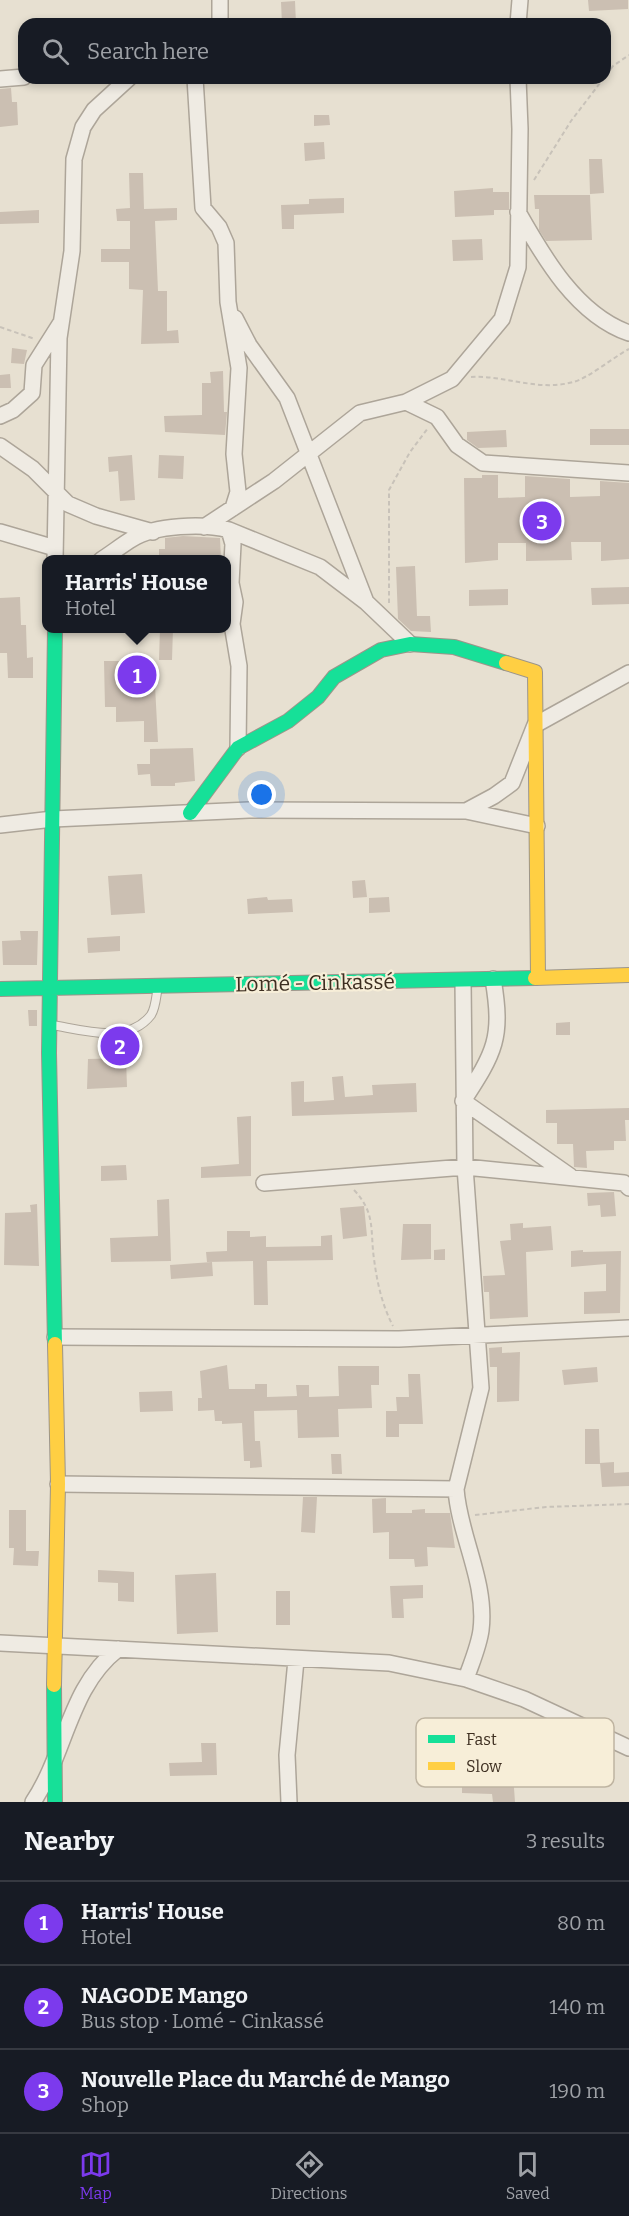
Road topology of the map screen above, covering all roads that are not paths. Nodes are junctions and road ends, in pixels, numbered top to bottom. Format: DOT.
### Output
graph roads {
  1 [pos="220,0"];
  2 [pos="520,0"];
  3 [pos="220,18"];
  4 [pos="518,18"];
  5 [pos="18,78"];
  6 [pos="0,79"];
  7 [pos="118,84"];
  8 [pos="195,84"];
  9 [pos="518,84"];
  10 [pos="518,212"];
  11 [pos="228,302"];
  12 [pos="60,324"];
  13 [pos="629,333"];
  14 [pos="406,402"];
  15 [pos="0,416"];
  16 [pos="0,446"];
  17 [pos="308,456"];
  18 [pos="629,473"];
  19 [pos="56,490"];
  20 [pos="233,508"];
  21 [pos="204,527"];
  22 [pos="229,530"];
  23 [pos="0,532"];
  24 [pos="154,532"];
  25 [pos="55,554"];
  26 [pos="108,555"];
  27 [pos="366,602"];
  28 [pos="55,633"];
  29 [pos="410,644"];
  30 [pos="629,673"];
  31 [pos="535,724"];
  32 [pos="238,748"];
  33 [pos="466,811"];
  34 [pos="190,813"];
  35 [pos="52,819"];
  36 [pos="0,825"];
  37 [pos="537,826"];
  38 [pos="629,975"];
  39 [pos="538,977"];
  40 [pos="493,979"];
  41 [pos="463,981"];
  42 [pos="159,986"];
  43 [pos="50,988"];
  44 [pos="0,989"];
  45 [pos="50,1024"];
  46 [pos="463,1101"];
  47 [pos="465,1167"];
  48 [pos="570,1176"];
  49 [pos="264,1183"];
  50 [pos="629,1188"];
  51 [pos="629,1328"];
  52 [pos="55,1337"];
  53 [pos="477,1337"];
  54 [pos="58,1484"];
  55 [pos="456,1489"];
  56 [pos="0,1643"];
  57 [pos="56,1646"];
  58 [pos="118,1649"];
  59 [pos="296,1660"];
  60 [pos="466,1679"];
  61 [pos="565,1718"];
  62 [pos="614,1741"];
  63 [pos="629,1748"];
  64 [pos="54,1763"];
  65 [pos="33,1802"];
  66 [pos="55,1802"];
  67 [pos="289,1802"];
  1 -- 3 [label="street"];
  2 -- 4 [label="street"];
  5 -- 6 [label="street"];
  7 -- 12 [label="street"];
  8 -- 11 [label="street"];
  9 -- 10 [label="street"];
  10 -- 13 [label="street"];
  10 -- 14 [label="street"];
  11 -- 17 [label="street"];
  11 -- 20 [label="street"];
  12 -- 15 [label="street"];
  12 -- 19 [label="street"];
  14 -- 17 [label="street"];
  14 -- 18 [label="street"];
  16 -- 19 [label="street"];
  17 -- 20 [label="street"];
  17 -- 27 [label="street"];
  19 -- 24 [label="street"];
  19 -- 25 [label="street"];
  20 -- 21 [label="street"];
  21 -- 22 [label="street"];
  21 -- 24 [label="street"];
  22 -- 27 [label="street"];
  22 -- 32 [label="street"];
  23 -- 25 [label="street"];
  24 -- 26 [label="street"];
  27 -- 29 [label="street"];
  28 -- 35 [label="main road"];
  29 -- 31 [label="main road"];
  29 -- 32 [label="main road"];
  30 -- 31 [label="street"];
  31 -- 33 [label="street"];
  31 -- 37 [label="main road"];
  32 -- 34 [label="main road"];
  33 -- 34 [label="street"];
  33 -- 37 [label="street"];
  34 -- 35 [label="street"];
  35 -- 36 [label="street"];
  35 -- 43 [label="main road"];
  37 -- 39 [label="main road"];
  38 -- 39 [label="main road, Lomé - Cinkassé"];
  39 -- 40 [label="main road, Lomé - Cinkassé"];
  40 -- 41 [label="main road, Lomé - Cinkassé"];
  40 -- 46 [label="street"];
  41 -- 42 [label="main road, Lomé - Cinkassé"];
  41 -- 46 [label="street"];
  42 -- 43 [label="main road, Lomé - Cinkassé"];
  42 -- 45 [label="lane"];
  43 -- 44 [label="main road, Lomé - Cinkassé"];
  43 -- 45 [label="main road"];
  45 -- 52 [label="main road"];
  46 -- 47 [label="street"];
  46 -- 48 [label="street"];
  47 -- 48 [label="street"];
  47 -- 49 [label="street"];
  47 -- 53 [label="street"];
  48 -- 50 [label="street"];
  51 -- 53 [label="street"];
  52 -- 53 [label="street"];
  52 -- 54 [label="main road"];
  53 -- 55 [label="street"];
  54 -- 55 [label="street"];
  54 -- 57 [label="main road"];
  55 -- 60 [label="street"];
  56 -- 57 [label="street"];
  57 -- 58 [label="street"];
  57 -- 64 [label="main road"];
  58 -- 59 [label="street"];
  58 -- 64 [label="street"];
  59 -- 60 [label="street"];
  59 -- 67 [label="street"];
  60 -- 61 [label="street"];
  62 -- 63 [label="street"];
  64 -- 65 [label="street"];
  64 -- 66 [label="main road"];
}
